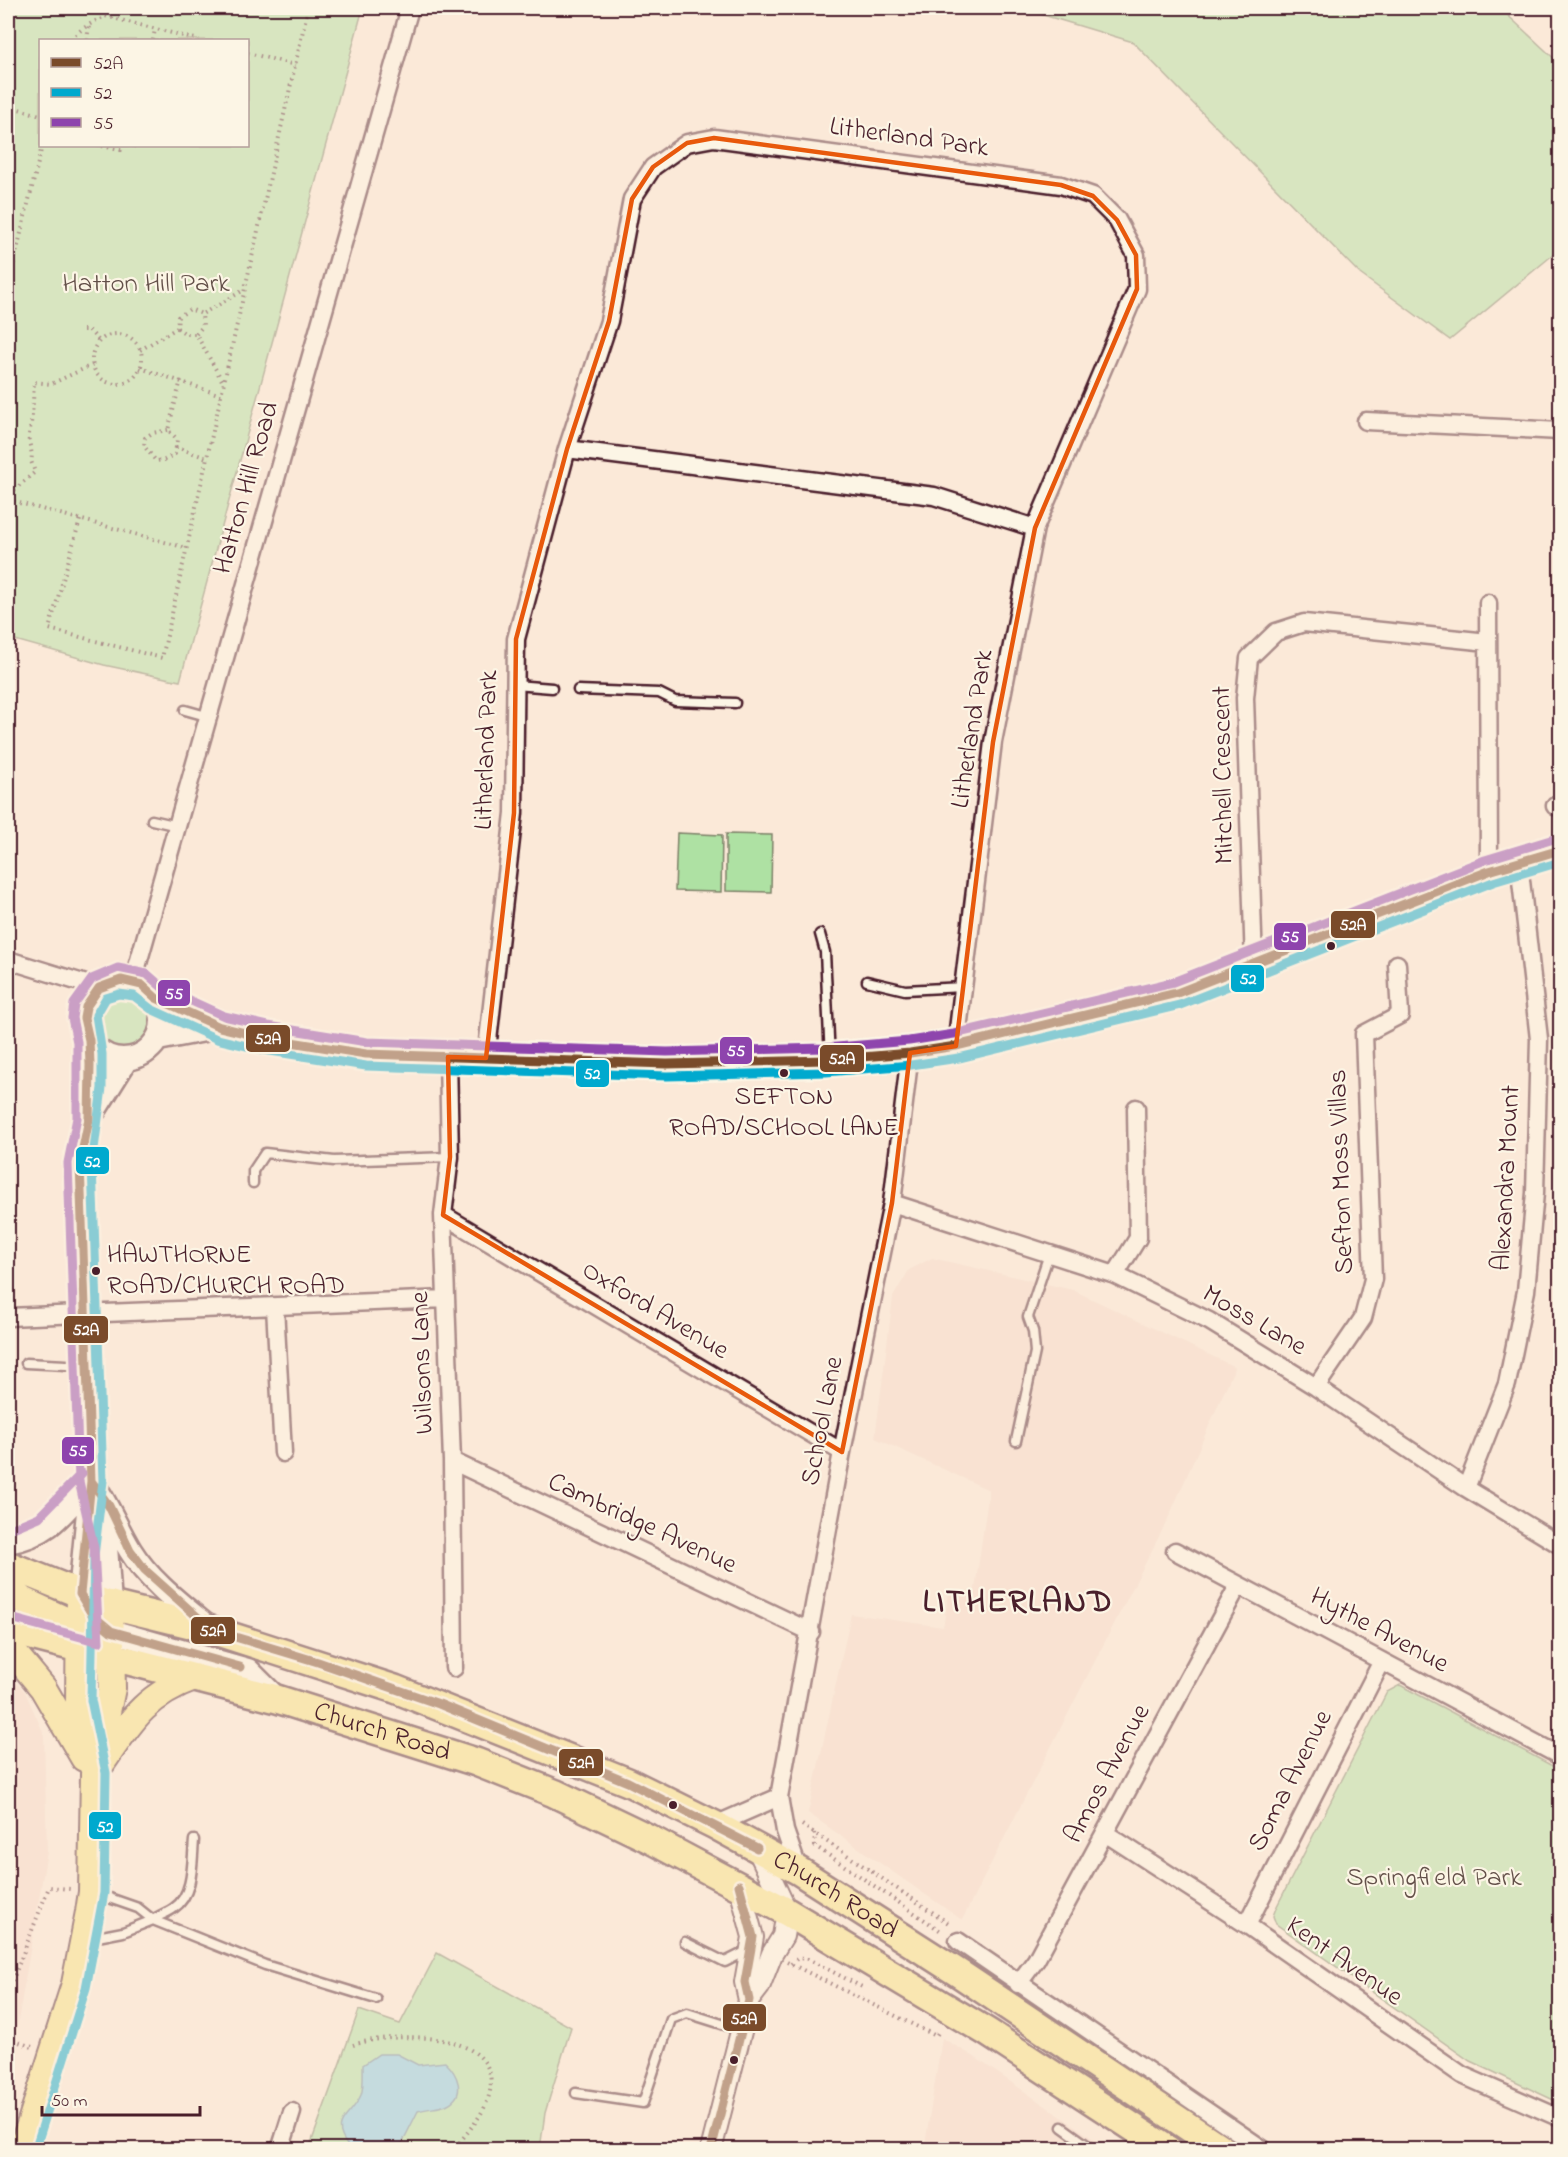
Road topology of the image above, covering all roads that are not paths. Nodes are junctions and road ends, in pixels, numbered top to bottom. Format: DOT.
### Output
graph roads {
  1 [pos="410,8"];
  2 [pos="1366,421"];
  3 [pos="1560,431"];
  4 [pos="567,448"];
  5 [pos="1035,528"];
  6 [pos="1488,603"];
  7 [pos="1488,642"];
  8 [pos="515,684"];
  9 [pos="552,688"];
  10 [pos="578,690"];
  11 [pos="735,703"];
  12 [pos="185,710"];
  13 [pos="210,717"];
  14 [pos="152,820"];
  15 [pos="178,826"];
  16 [pos="1560,850"];
  17 [pos="1519,863"];
  18 [pos="1489,872"];
  19 [pos="820,934"];
  20 [pos="8,960"];
  21 [pos="1397,963"];
  22 [pos="1254,964"];
  23 [pos="133,981"];
  24 [pos="867,981"];
  25 [pos="963,987"];
  26 [pos="99,988"];
  27 [pos="156,998"];
  28 [pos="220,1027"];
  29 [pos="158,1039"];
  30 [pos="89,1040"];
  31 [pos="957,1046"];
  32 [pos="910,1053"];
  33 [pos="448,1057"];
  34 [pos="486,1058"];
  35 [pos="830,1059"];
  36 [pos="126,1060"];
  37 [pos="1136,1108"];
  38 [pos="89,1119"];
  39 [pos="450,1157"];
  40 [pos="253,1183"];
  41 [pos="892,1203"];
  42 [pos="443,1215"];
  43 [pos="1049,1254"];
  44 [pos="1115,1275"];
  45 [pos="446,1299"];
  46 [pos="275,1307"];
  47 [pos="86,1313"];
  48 [pos="8,1317"];
  49 [pos="26,1363"];
  50 [pos="87,1366"];
  51 [pos="1316,1387"];
  52 [pos="1016,1442"];
  53 [pos="842,1452"];
  54 [pos="283,1453"];
  55 [pos="452,1461"];
  56 [pos="91,1481"];
  57 [pos="1466,1488"];
  58 [pos="8,1542"];
  59 [pos="1560,1545"];
  60 [pos="1175,1551"];
  61 [pos="8,1565"];
  62 [pos="1238,1586"];
  63 [pos="8,1587"];
  64 [pos="80,1594"];
  65 [pos="110,1604"];
  66 [pos="8,1630"];
  67 [pos="212,1630"];
  68 [pos="111,1631"];
  69 [pos="811,1632"];
  70 [pos="79,1638"];
  71 [pos="8,1646"];
  72 [pos="112,1658"];
  73 [pos="1382,1661"];
  74 [pos="454,1668"];
  75 [pos="194,1678"];
  76 [pos="277,1699"];
  77 [pos="1560,1756"];
  78 [pos="94,1774"];
  79 [pos="779,1797"];
  80 [pos="715,1825"];
  81 [pos="1105,1833"];
  82 [pos="195,1840"];
  83 [pos="757,1848"];
  84 [pos="799,1871"];
  85 [pos="739,1885"];
  86 [pos="92,1892"];
  87 [pos="787,1912"];
  88 [pos="153,1920"];
  89 [pos="1247,1925"];
  90 [pos="84,1939"];
  91 [pos="958,1941"];
  92 [pos="685,1942"];
  93 [pos="751,1949"];
  94 [pos="1018,1984"];
  95 [pos="376,1999"];
  96 [pos="749,2000"];
  97 [pos="741,2030"];
  98 [pos="576,2093"];
  99 [pos="292,2112"];
  100 [pos="1560,2118"];
  101 [pos="1062,2127"];
  102 [pos="22,2150"];
  103 [pos="280,2150"];
  104 [pos="711,2150"];
  105 [pos="1094,2150"];
  106 [pos="1168,2150"];
  107 [pos="1223,2150"];
  108 [pos="1264,2150"];
  1 -- 13 [label="street, Hatton Hill Road"];
  2 -- 3 [label="street"];
  4 -- 5 [label="street"];
  4 -- 5 [label="street, Litherland Park"];
  4 -- 8 [label="street, Litherland Park"];
  5 -- 25 [label="street, Litherland Park"];
  6 -- 7 [label="street"];
  7 -- 18 [label="street"];
  7 -- 22 [label="street, Mitchell Crescent"];
  8 -- 9 [label="lane"];
  8 -- 34 [label="street, Litherland Park"];
  10 -- 11 [label="lane"];
  12 -- 13 [label="lane"];
  13 -- 15 [label="street, Hatton Hill Road"];
  14 -- 15 [label="lane"];
  15 -- 23 [label="street, Hatton Hill Road"];
  16 -- 17 [label="main road"];
  17 -- 18 [label="main road"];
  17 -- 57 [label="street, Alexandra Mount"];
  18 -- 22 [label="main road"];
  19 -- 35 [label="lane"];
  20 -- 26 [label="street"];
  21 -- 51 [label="street, Sefton Moss Villas"];
  22 -- 31 [label="main road"];
  23 -- 26 [label="main road"];
  23 -- 27 [label="main road"];
  24 -- 25 [label="lane"];
  25 -- 31 [label="street, Litherland Park"];
  26 -- 30 [label="main road"];
  27 -- 28 [label="main road"];
  27 -- 29 [label="main road"];
  28 -- 29 [label="main road"];
  28 -- 33 [label="main road"];
  29 -- 36 [label="main road"];
  30 -- 36 [label="main road"];
  30 -- 38 [label="main road"];
  31 -- 32 [label="main road"];
  32 -- 35 [label="main road"];
  32 -- 41 [label="street, School Lane"];
  33 -- 34 [label="main road"];
  33 -- 39 [label="street, Wilsons Lane"];
  34 -- 35 [label="main road"];
  36 -- 38 [label="main road"];
  37 -- 44 [label="street"];
  38 -- 47 [label="main road"];
  39 -- 40 [label="lane"];
  39 -- 42 [label="street, Wilsons Lane"];
  41 -- 43 [label="street, Moss Lane"];
  41 -- 53 [label="street, School Lane"];
  42 -- 45 [label="street, Wilsons Lane"];
  42 -- 53 [label="street, Oxford Avenue"];
  43 -- 44 [label="street, Moss Lane"];
  43 -- 52 [label="lane"];
  44 -- 51 [label="street, Moss Lane"];
  45 -- 46 [label="street"];
  45 -- 55 [label="street, Wilsons Lane"];
  46 -- 47 [label="street"];
  46 -- 54 [label="street"];
  47 -- 48 [label="street"];
  47 -- 50 [label="main road"];
  49 -- 50 [label="lane"];
  50 -- 56 [label="main road"];
  51 -- 57 [label="street, Moss Lane"];
  53 -- 69 [label="street, School Lane"];
  55 -- 69 [label="street, Cambridge Avenue"];
  55 -- 74 [label="street, Wilsons Lane"];
  56 -- 58 [label="main road"];
  56 -- 64 [label="main road"];
  56 -- 65 [label="main road"];
  56 -- 67 [label="main road"];
  57 -- 59 [label="street, Moss Lane"];
  60 -- 62 [label="street, Hythe Avenue"];
  61 -- 64 [label="highway, Church Road"];
  62 -- 73 [label="street, Hythe Avenue"];
  62 -- 81 [label="street, Amos Avenue"];
  63 -- 70 [label="main road"];
  64 -- 65 [label="highway, Church Road"];
  64 -- 68 [label="main road"];
  64 -- 70 [label="main road"];
  65 -- 67 [label="highway, Church Road"];
  65 -- 68 [label="main road"];
  66 -- 70 [label="highway, Church Road"];
  67 -- 80 [label="highway, Church Road"];
  68 -- 72 [label="main road"];
  68 -- 76 [label="main road"];
  69 -- 79 [label="street, School Lane"];
  70 -- 72 [label="highway, Church Road"];
  70 -- 78 [label="main road"];
  71 -- 78 [label="main road"];
  72 -- 75 [label="highway, Church Road"];
  72 -- 78 [label="main road"];
  73 -- 77 [label="street, Hythe Avenue"];
  73 -- 89 [label="street, Soma Avenue"];
  75 -- 76 [label="highway, Church Road"];
  75 -- 78 [label="main road"];
  76 -- 85 [label="highway, Church Road"];
  78 -- 86 [label="main road"];
  79 -- 80 [label="street"];
  79 -- 84 [label="street, School Lane"];
  80 -- 83 [label="highway, Church Road"];
  81 -- 89 [label="street, Kent Avenue"];
  81 -- 94 [label="street, Amos Avenue"];
  82 -- 88 [label="lane"];
  83 -- 84 [label="highway, Church Road"];
  83 -- 87 [label="street"];
  84 -- 107 [label="highway, Church Road"];
  85 -- 87 [label="highway, Church Road"];
  85 -- 93 [label="street"];
  86 -- 88 [label="lane"];
  86 -- 90 [label="main road"];
  87 -- 96 [label="street"];
  87 -- 106 [label="highway, Church Road"];
  88 -- 90 [label="lane"];
  88 -- 95 [label="lane"];
  89 -- 100 [label="street, Kent Avenue"];
  90 -- 102 [label="main road"];
  91 -- 94 [label="street"];
  92 -- 93 [label="lane"];
  93 -- 96 [label="street"];
  94 -- 108 [label="street"];
  96 -- 97 [label="street"];
  97 -- 98 [label="lane"];
  97 -- 104 [label="street"];
  99 -- 103 [label="street"];
  101 -- 105 [label="lane"];
}
